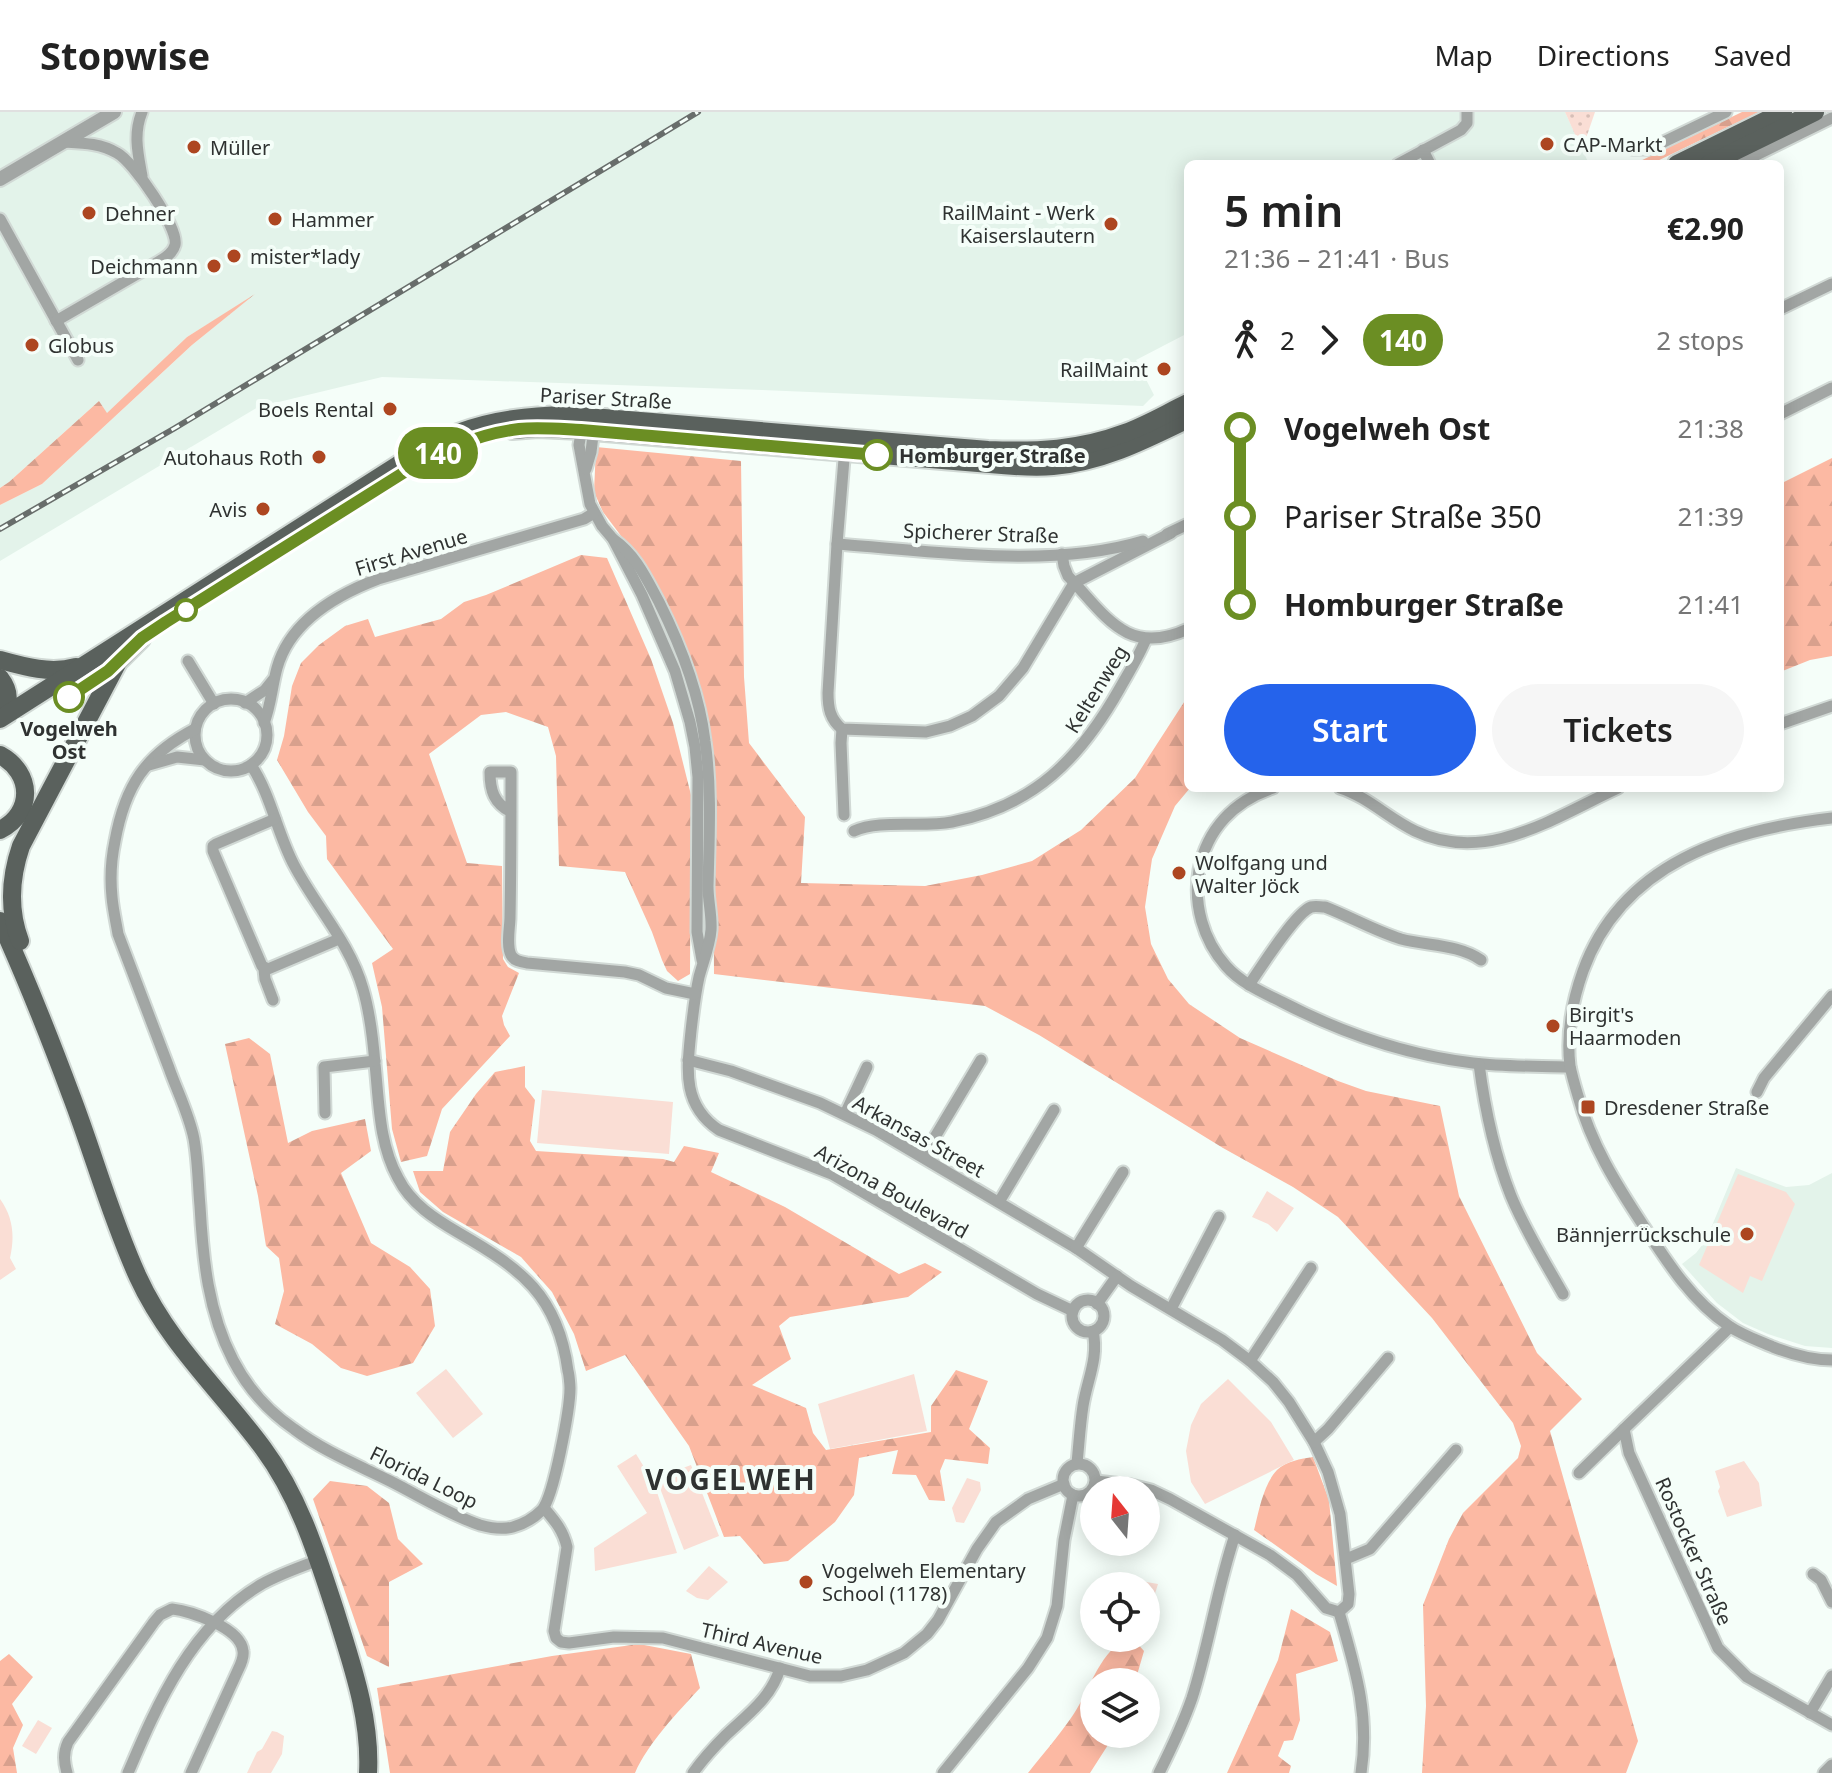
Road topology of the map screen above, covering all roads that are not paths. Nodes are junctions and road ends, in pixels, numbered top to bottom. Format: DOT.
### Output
graph roads {
  1 [pos="114,112"];
  2 [pos="142,112"];
  3 [pos="1467,112"];
  4 [pos="1726,112"];
  5 [pos="1783,112"];
  6 [pos="1815,112"];
  7 [pos="1832,118"];
  8 [pos="62,142"];
  9 [pos="1632,149"];
  10 [pos="1423,150"];
  11 [pos="1405,160"];
  12 [pos="1428,160"];
  13 [pos="1685,160"];
  14 [pos="1717,160"];
  15 [pos="1746,160"];
  16 [pos="142,177"];
  17 [pos="0,179"];
  18 [pos="0,219"];
  19 [pos="0,234"];
  20 [pos="17,250"];
  21 [pos="1832,284"];
  22 [pos="1784,307"];
  23 [pos="56,321"];
  24 [pos="78,360"];
  25 [pos="1832,388"];
  26 [pos="1184,405"];
  27 [pos="1784,412"];
  28 [pos="1184,421"];
  29 [pos="589,426"];
  30 [pos="845,445"];
  31 [pos="594,513"];
  32 [pos="1184,526"];
  33 [pos="1171,533"];
  34 [pos="613,539"];
  35 [pos="837,544"];
  36 [pos="1062,554"];
  37 [pos="1074,583"];
  38 [pos="1184,631"];
  39 [pos="142,638"];
  40 [pos="1146,639"];
  41 [pos="0,660"];
  42 [pos="188,661"];
  43 [pos="90,662"];
  44 [pos="276,676"];
  45 [pos="0,678"];
  46 [pos="245,703"];
  47 [pos="214,704"];
  48 [pos="684,704"];
  49 [pos="1832,706"];
  50 [pos="698,708"];
  51 [pos="0,718"];
  52 [pos="264,723"];
  53 [pos="1784,723"];
  54 [pos="0,728"];
  55 [pos="195,729"];
  56 [pos="842,729"];
  57 [pos="0,755"];
  58 [pos="205,760"];
  59 [pos="251,765"];
  60 [pos="145,767"];
  61 [pos="1264,792"];
  62 [pos="1352,792"];
  63 [pos="1609,792"];
  64 [pos="511,812"];
  65 [pos="844,815"];
  66 [pos="1832,818"];
  67 [pos="275,819"];
  68 [pos="0,830"];
  69 [pos="854,831"];
  70 [pos="0,921"];
  71 [pos="339,939"];
  72 [pos="0,956"];
  73 [pos="1481,960"];
  74 [pos="703,964"];
  75 [pos="264,969"];
  76 [pos="25,975"];
  77 [pos="1249,985"];
  78 [pos="695,994"];
  79 [pos="1832,996"];
  80 [pos="273,1000"];
  81 [pos="688,1060"];
  82 [pos="981,1060"];
  83 [pos="375,1061"];
  84 [pos="1479,1064"];
  85 [pos="867,1067"];
  86 [pos="1570,1067"];
  87 [pos="1757,1092"];
  88 [pos="1054,1110"];
  89 [pos="325,1113"];
  90 [pos="845,1114"];
  91 [pos="923,1157"];
  92 [pos="1123,1172"];
  93 [pos="999,1202"];
  94 [pos="1219,1217"];
  95 [pos="1076,1248"];
  96 [pos="1311,1268"];
  97 [pos="1117,1276"];
  98 [pos="1563,1294"];
  99 [pos="1097,1304"];
  100 [pos="1171,1309"];
  101 [pos="1073,1311"];
  102 [pos="1730,1327"];
  103 [pos="1093,1331"];
  104 [pos="1388,1358"];
  105 [pos="1832,1360"];
  106 [pos="1250,1361"];
  107 [pos="1624,1429"];
  108 [pos="1314,1442"];
  109 [pos="1456,1450"];
  110 [pos="1077,1463"];
  111 [pos="1579,1473"];
  112 [pos="1096,1476"];
  113 [pos="1064,1484"];
  114 [pos="1073,1495"];
  115 [pos="1160,1495"];
  116 [pos="1080,1496"];
  117 [pos="544,1508"];
  118 [pos="1235,1535"];
  119 [pos="1346,1559"];
  120 [pos="319,1560"];
  121 [pos="1813,1574"];
  122 [pos="1832,1602"];
  123 [pos="1339,1612"];
  124 [pos="215,1623"];
  125 [pos="780,1668"];
  126 [pos="1832,1676"];
  127 [pos="1810,1713"];
  128 [pos="1832,1725"];
  129 [pos="1832,1765"];
  130 [pos="67,1773"];
  131 [pos="128,1773"];
  132 [pos="191,1773"];
  133 [pos="368,1773"];
  134 [pos="693,1773"];
  135 [pos="943,1773"];
  136 [pos="1159,1773"];
  137 [pos="1361,1773"];
  138 [pos="1824,1773"];
  1 -- 8 [label="street"];
  2 -- 16 [label="street"];
  3 -- 10 [label="street"];
  4 -- 9 [label="street"];
  5 -- 13 [label="main road"];
  6 -- 14 [label="main road"];
  7 -- 15 [label="street"];
  8 -- 16 [label="street"];
  8 -- 17 [label="street"];
  10 -- 11 [label="street"];
  10 -- 12 [label="street"];
  16 -- 23 [label="street"];
  18 -- 20 [label="street"];
  19 -- 20 [label="street"];
  20 -- 23 [label="street"];
  21 -- 22 [label="street"];
  23 -- 24 [label="street"];
  25 -- 27 [label="street"];
  26 -- 30 [label="main road, Pariser Straße"];
  28 -- 30 [label="main road, Pariser Straße"];
  29 -- 30 [label="main road, Pariser Straße"];
  29 -- 31 [label="street, Arizona Boulevard"];
  29 -- 39 [label="main road, Pariser Straße"];
  29 -- 43 [label="main road, Pariser Straße"];
  30 -- 35 [label="street"];
  31 -- 34 [label="street, Arizona Boulevard"];
  31 -- 44 [label="street, First Avenue"];
  32 -- 33 [label="street, Spicherer Straße"];
  33 -- 36 [label="street, Spicherer Straße"];
  33 -- 37 [label="street, Spicherer Straße"];
  34 -- 48 [label="street, Arizona Boulevard"];
  34 -- 50 [label="street, Arizona Boulevard"];
  35 -- 36 [label="street, Spicherer Straße"];
  35 -- 56 [label="street"];
  36 -- 37 [label="street, Keltenweg"];
  37 -- 40 [label="street, Keltenweg"];
  37 -- 56 [label="street"];
  38 -- 40 [label="street, Keltenweg"];
  39 -- 54 [label="main road, Pariser Straße"];
  39 -- 76 [label="main road"];
  40 -- 69 [label="street, Keltenweg"];
  41 -- 43 [label="main road"];
  42 -- 47 [label="street"];
  43 -- 51 [label="main road, Pariser Straße"];
  44 -- 46 [label="street, First Avenue"];
  44 -- 52 [label="street, First Avenue"];
  45 -- 51 [label="main road"];
  46 -- 47 [label="street"];
  46 -- 52 [label="street"];
  47 -- 55 [label="street"];
  48 -- 50 [label="street"];
  48 -- 74 [label="street, Arizona Boulevard"];
  49 -- 53 [label="street"];
  50 -- 74 [label="street, Arizona Boulevard"];
  52 -- 59 [label="street"];
  55 -- 58 [label="street"];
  55 -- 60 [label="street, Florida Loop"];
  56 -- 65 [label="street"];
  57 -- 68 [label="main road"];
  58 -- 59 [label="street"];
  58 -- 60 [label="street"];
  59 -- 67 [label="street"];
  60 -- 117 [label="street, Florida Loop"];
  61 -- 77 [label="street"];
  62 -- 63 [label="street"];
  64 -- 78 [label="street"];
  66 -- 86 [label="street"];
  67 -- 71 [label="street"];
  67 -- 75 [label="street"];
  70 -- 76 [label="main road"];
  71 -- 75 [label="street"];
  71 -- 83 [label="street"];
  72 -- 76 [label="main road"];
  73 -- 77 [label="street"];
  74 -- 78 [label="street, Arizona Boulevard"];
  75 -- 80 [label="street"];
  76 -- 120 [label="main road"];
  77 -- 84 [label="street"];
  78 -- 81 [label="street, Arizona Boulevard"];
  79 -- 87 [label="street"];
  81 -- 90 [label="street, Arkansas Street"];
  81 -- 101 [label="street, Arizona Boulevard"];
  82 -- 91 [label="street"];
  83 -- 89 [label="street"];
  83 -- 117 [label="street"];
  84 -- 86 [label="street"];
  84 -- 98 [label="street"];
  85 -- 90 [label="street"];
  86 -- 102 [label="street"];
  88 -- 93 [label="street"];
  90 -- 91 [label="street, Arkansas Street"];
  91 -- 93 [label="street, Arkansas Street"];
  92 -- 95 [label="street"];
  93 -- 95 [label="street, Arkansas Street"];
  94 -- 100 [label="street"];
  95 -- 97 [label="street, Arkansas Street"];
  96 -- 106 [label="street"];
  97 -- 99 [label="street"];
  97 -- 100 [label="street, Arkansas Street"];
  99 -- 101 [label="street"];
  99 -- 103 [label="street"];
  100 -- 106 [label="street, Arkansas Street"];
  101 -- 103 [label="street"];
  102 -- 105 [label="street"];
  102 -- 107 [label="street"];
  103 -- 110 [label="street"];
  104 -- 108 [label="street"];
  106 -- 108 [label="street, Arkansas Street"];
  107 -- 111 [label="street"];
  107 -- 127 [label="street, Rostocker Straße"];
  108 -- 119 [label="street, Arkansas Street"];
  109 -- 119 [label="street"];
  110 -- 112 [label="street"];
  110 -- 113 [label="street"];
  113 -- 114 [label="street"];
  113 -- 125 [label="street, Third Avenue"];
  114 -- 116 [label="street"];
  114 -- 135 [label="street"];
  115 -- 118 [label="street"];
  117 -- 125 [label="street, Third Avenue"];
  118 -- 123 [label="street"];
  118 -- 136 [label="street"];
  119 -- 123 [label="street, Arkansas Street"];
  120 -- 124 [label="street"];
  120 -- 133 [label="main road"];
  121 -- 122 [label="street"];
  123 -- 137 [label="street"];
  124 -- 130 [label="street"];
  124 -- 131 [label="street"];
  124 -- 132 [label="street"];
  125 -- 134 [label="street"];
  126 -- 127 [label="street"];
  127 -- 128 [label="street, Rostocker Straße"];
  129 -- 138 [label="street"];
}
